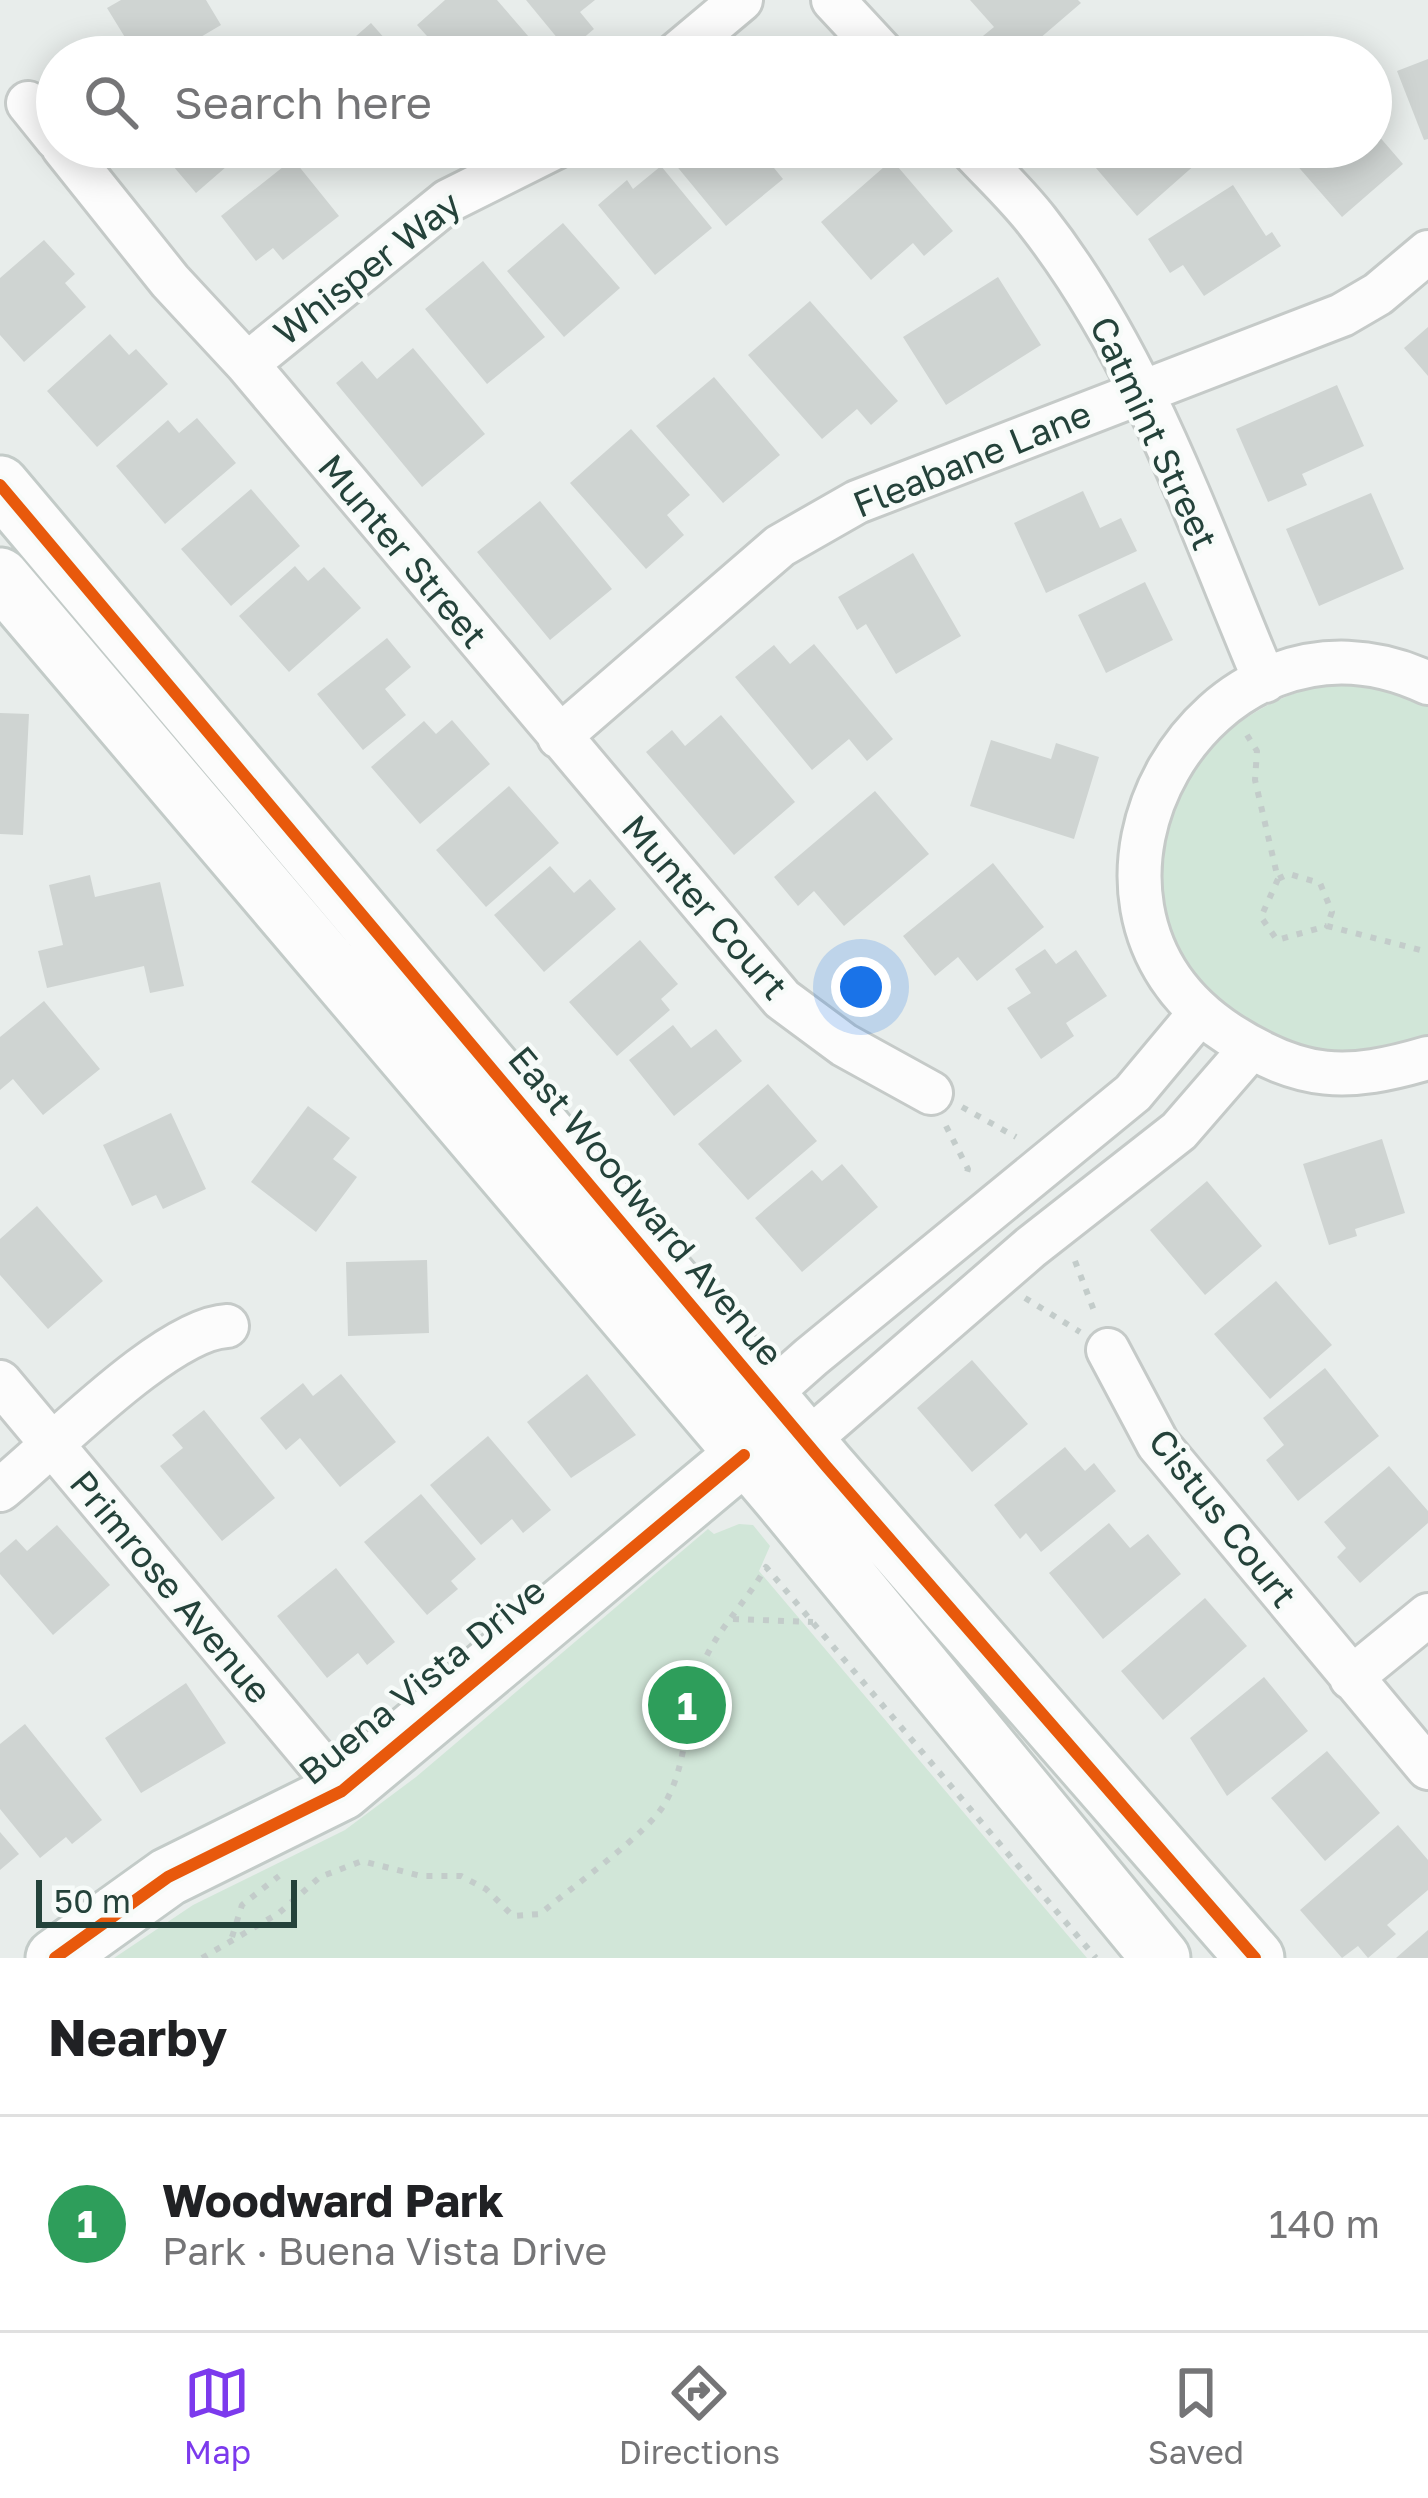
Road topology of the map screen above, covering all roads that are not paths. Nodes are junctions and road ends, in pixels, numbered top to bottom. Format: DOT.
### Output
graph roads {
  1 [pos="741,0"];
  2 [pos="833,0"];
  3 [pos="698,36"];
  4 [pos="866,36"];
  5 [pos="28,104"];
  6 [pos="36,114"];
  7 [pos="80,168"];
  8 [pos="513,168"];
  9 [pos="988,168"];
  10 [pos="1428,252"];
  11 [pos="247,364"];
  12 [pos="1142,393"];
  13 [pos="0,485"];
  14 [pos="0,577"];
  15 [pos="1265,681"];
  16 [pos="1428,682"];
  17 [pos="559,737"];
  18 [pos="1199,1014"];
  19 [pos="1251,1048"];
  20 [pos="1428,1058"];
  21 [pos="931,1093"];
  22 [pos="227,1326"];
  23 [pos="1108,1350"];
  24 [pos="0,1382"];
  25 [pos="767,1396"];
  26 [pos="806,1442"];
  27 [pos="53,1448"];
  28 [pos="744,1455"];
  29 [pos="0,1490"];
  30 [pos="1428,1615"];
  31 [pos="1351,1678"];
  32 [pos="1428,1768"];
  33 [pos="343,1791"];
  34 [pos="56,1958"];
  35 [pos="1161,1958"];
  36 [pos="1255,1958"];
  1 -- 3 [label="street"];
  2 -- 4 [label="street"];
  5 -- 6 [label="street"];
  7 -- 11 [label="street"];
  8 -- 11 [label="street, Whisper Way"];
  9 -- 12 [label="street, Catmint Street"];
  10 -- 12 [label="street, Fleabane Lane"];
  11 -- 17 [label="street, Munter Street"];
  12 -- 15 [label="street, Catmint Street"];
  12 -- 17 [label="street, Fleabane Lane"];
  13 -- 25 [label="street, East Woodward Avenue"];
  14 -- 28 [label="street"];
  15 -- 16 [label="street"];
  15 -- 18 [label="street"];
  17 -- 21 [label="street, Munter Court"];
  18 -- 19 [label="street"];
  18 -- 25 [label="street, Buena Vista Drive"];
  19 -- 20 [label="street"];
  19 -- 26 [label="street, Buena Vista Drive"];
  22 -- 27 [label="street"];
  23 -- 31 [label="street, Cistus Court"];
  24 -- 27 [label="street, Primrose Avenue"];
  25 -- 26 [label="street, East Woodward Avenue"];
  25 -- 28 [label="street, Buena Vista Drive"];
  26 -- 28 [label="street, Buena Vista Drive"];
  26 -- 36 [label="street, East Woodward Avenue"];
  27 -- 29 [label="street"];
  27 -- 33 [label="street, Primrose Avenue"];
  28 -- 33 [label="street, Buena Vista Drive"];
  28 -- 35 [label="street"];
  30 -- 31 [label="street"];
  31 -- 32 [label="street, Cistus Court"];
  33 -- 34 [label="street, Buena Vista Drive"];
}
